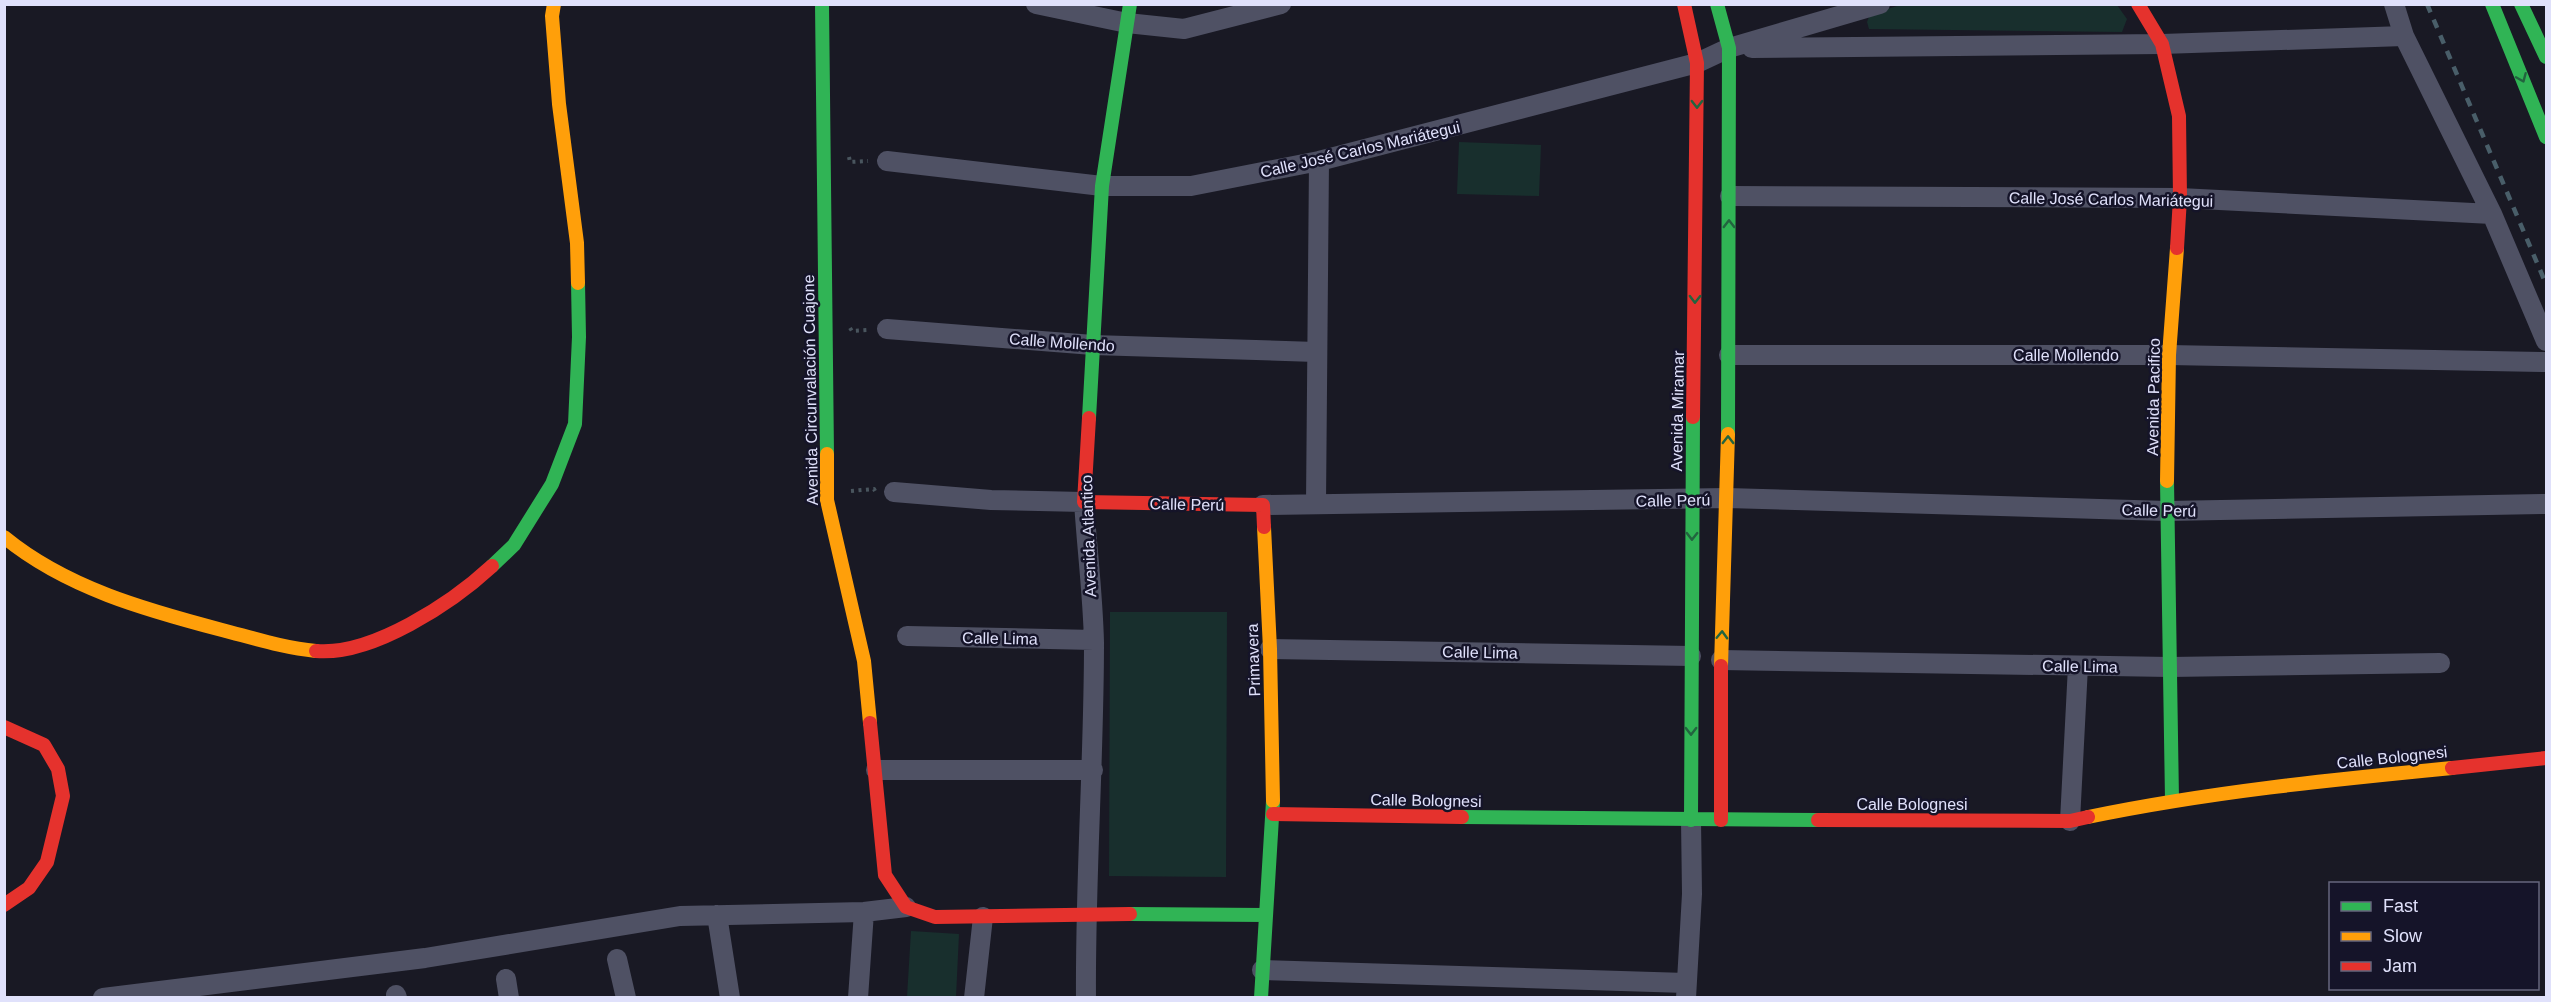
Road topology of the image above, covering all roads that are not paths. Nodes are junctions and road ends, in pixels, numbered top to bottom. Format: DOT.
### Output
graph roads {
  1 [pos="554,4"];
  2 [pos="822,4"];
  3 [pos="1036,4"];
  4 [pos="1281,4"];
  5 [pos="1684,4"];
  6 [pos="1718,4"];
  7 [pos="1880,4"];
  8 [pos="2138,4"];
  9 [pos="2394,4"];
  10 [pos="2492,4"];
  11 [pos="2521,4"];
  12 [pos="1128,14"];
  13 [pos="2404,36"];
  14 [pos="2162,44"];
  15 [pos="1729,48"];
  16 [pos="2545,48"];
  17 [pos="2513,57"];
  18 [pos="1697,63"];
  19 [pos="2547,137"];
  20 [pos="887,161"];
  21 [pos="1319,161"];
  22 [pos="1102,186"];
  23 [pos="1730,196"];
  24 [pos="2180,198"];
  25 [pos="2492,213"];
  26 [pos="887,329"];
  27 [pos="2547,341"];
  28 [pos="1092,345"];
  29 [pos="1317,352"];
  30 [pos="1728,355"];
  31 [pos="2169,356"];
  32 [pos="2547,362"];
  33 [pos="894,492"];
  34 [pos="1727,498"];
  35 [pos="1693,500"];
  36 [pos="1084,502"];
  37 [pos="1316,502"];
  38 [pos="2547,504"];
  39 [pos="1263,505"];
  40 [pos="2168,511"];
  41 [pos="4,537"];
  42 [pos="4,548"];
  43 [pos="21,551"];
  44 [pos="907,636"];
  45 [pos="1094,640"];
  46 [pos="1270,649"];
  47 [pos="1691,656"];
  48 [pos="1721,660"];
  49 [pos="2440,663"];
  50 [pos="2078,666"];
  51 [pos="2170,667"];
  52 [pos="4,728"];
  53 [pos="2547,758"];
  54 [pos="876,770"];
  55 [pos="1093,770"];
  56 [pos="2172,800"];
  57 [pos="1273,814"];
  58 [pos="1691,820"];
  59 [pos="1721,820"];
  60 [pos="2070,821"];
  61 [pos="4,905"];
  62 [pos="906,907"];
  63 [pos="864,912"];
  64 [pos="1086,914"];
  65 [pos="717,915"];
  66 [pos="1265,915"];
  67 [pos="983,917"];
  68 [pos="617,959"];
  69 [pos="1263,970"];
  70 [pos="1686,990"];
  71 [pos="103,998"];
  72 [pos="626,998"];
  73 [pos="730,998"];
  74 [pos="858,998"];
  75 [pos="974,998"];
  76 [pos="1086,998"];
  77 [pos="1261,998"];
  1 -- 43 [label="main road"];
  2 -- 54 [label="main road, Avenida Circunvalación Cuajone"];
  3 -- 12 [label="street"];
  4 -- 12 [label="street"];
  5 -- 18 [label="main road, Avenida Miramar"];
  6 -- 15 [label="main road"];
  7 -- 15 [label="street, Calle José Carlos Mariátegui"];
  8 -- 14 [label="main road, Avenida Pacifico"];
  9 -- 13 [label="street"];
  10 -- 17 [label="main road"];
  11 -- 16 [label="main road"];
  12 -- 22 [label="main road, Avenida Atlantico"];
  13 -- 14 [label="street"];
  13 -- 25 [label="street"];
  14 -- 15 [label="street"];
  14 -- 24 [label="main road, Avenida Pacifico"];
  15 -- 18 [label="street, Calle José Carlos Mariátegui"];
  15 -- 23 [label="main road"];
  16 -- 17 [label="street"];
  17 -- 19 [label="main road, one-way"];
  18 -- 21 [label="street, Calle José Carlos Mariátegui"];
  18 -- 35 [label="main road, Avenida Miramar, one-way"];
  20 -- 22 [label="street, Calle José Carlos Mariátegui"];
  21 -- 22 [label="street, Calle José Carlos Mariátegui"];
  21 -- 29 [label="street"];
  22 -- 28 [label="main road, Avenida Atlantico"];
  23 -- 24 [label="street, Calle José Carlos Mariátegui"];
  30 -- 23 [label="main road, one-way"];
  24 -- 25 [label="street, Calle José Carlos Mariátegui"];
  24 -- 31 [label="main road, Avenida Pacifico"];
  25 -- 27 [label="street"];
  26 -- 28 [label="street, Calle Mollendo"];
  28 -- 29 [label="street, Calle Mollendo"];
  28 -- 36 [label="main road, Avenida Atlantico"];
  29 -- 37 [label="street"];
  30 -- 31 [label="street, Calle Mollendo"];
  34 -- 30 [label="main road, one-way"];
  31 -- 32 [label="street, Calle Mollendo"];
  31 -- 40 [label="main road, Avenida Pacifico"];
  33 -- 36 [label="street, Calle Perú"];
  34 -- 35 [label="street, Calle Perú"];
  34 -- 40 [label="street, Calle Perú"];
  48 -- 34 [label="main road, one-way"];
  35 -- 37 [label="street, Calle Perú"];
  35 -- 47 [label="main road, Avenida Miramar, one-way"];
  36 -- 39 [label="main road, Calle Perú"];
  36 -- 45 [label="street, Avenida Atlantico"];
  37 -- 39 [label="street, Calle Perú"];
  38 -- 40 [label="street, Calle Perú"];
  39 -- 46 [label="main road, Primavera"];
  40 -- 51 [label="main road, Avenida Pacifico"];
  41 -- 43 [label="main road"];
  42 -- 43 [label="main road"];
  44 -- 45 [label="street, Calle Lima"];
  45 -- 55 [label="street, Avenida Atlantico"];
  46 -- 47 [label="street, Calle Lima"];
  46 -- 57 [label="main road, Primavera"];
  47 -- 58 [label="main road, Avenida Miramar, one-way"];
  48 -- 50 [label="street, Calle Lima"];
  48 -- 59 [label="main road"];
  49 -- 51 [label="street, Calle Lima"];
  50 -- 51 [label="street, Calle Lima"];
  50 -- 60 [label="street"];
  51 -- 56 [label="main road, Avenida Pacifico"];
  52 -- 61 [label="main road"];
  53 -- 56 [label="main road, Calle Bolognesi"];
  54 -- 55 [label="street"];
  54 -- 62 [label="main road, Avenida Circunvalación Cuajone"];
  55 -- 64 [label="street, Avenida Atlantico"];
  56 -- 60 [label="main road, Calle Bolognesi"];
  57 -- 58 [label="main road, Calle Bolognesi"];
  57 -- 66 [label="main road, Primavera"];
  58 -- 59 [label="main road, Calle Bolognesi"];
  58 -- 70 [label="street"];
  59 -- 60 [label="main road, Calle Bolognesi"];
  62 -- 63 [label="street"];
  62 -- 67 [label="main road"];
  63 -- 65 [label="street"];
  63 -- 74 [label="street"];
  64 -- 66 [label="main road"];
  64 -- 67 [label="main road"];
  64 -- 76 [label="street, Avenida Atlantico"];
  65 -- 71 [label="street"];
  65 -- 73 [label="street"];
  66 -- 69 [label="main road, Primavera"];
  67 -- 75 [label="street"];
  68 -- 72 [label="street"];
  69 -- 70 [label="street"];
  69 -- 77 [label="main road, Primavera"];
}
